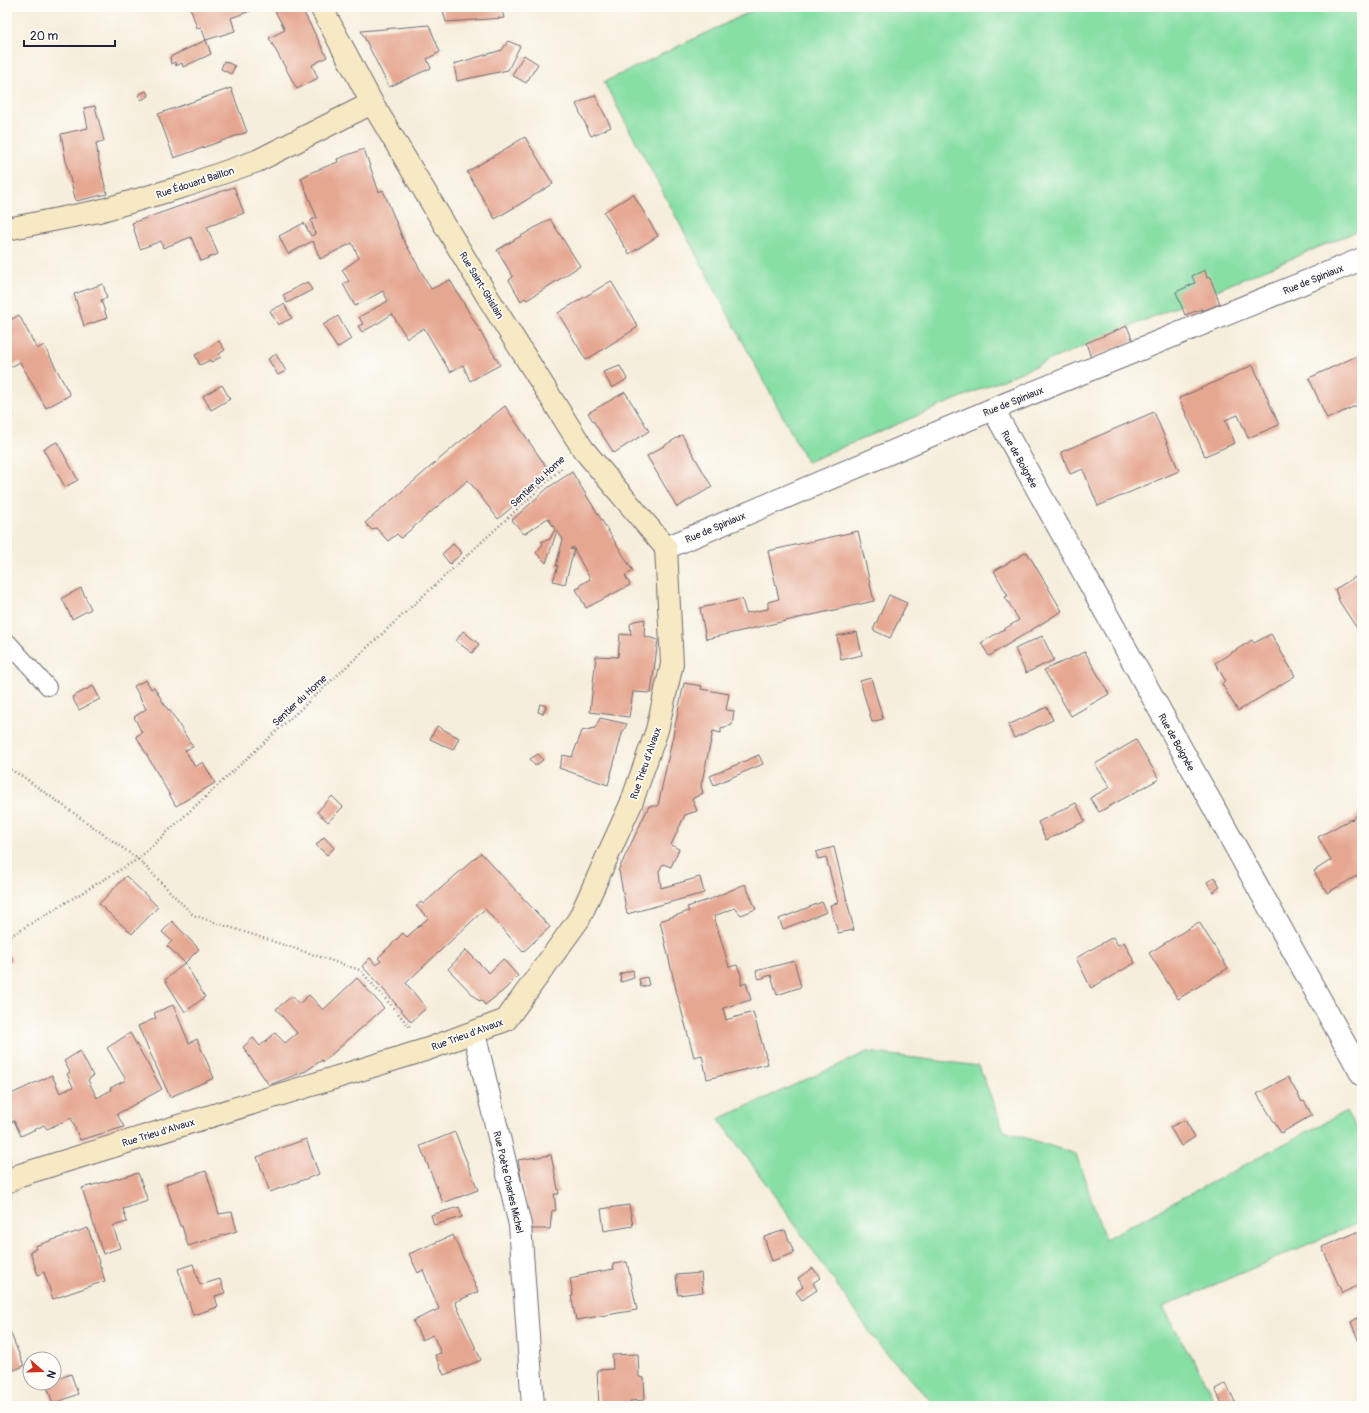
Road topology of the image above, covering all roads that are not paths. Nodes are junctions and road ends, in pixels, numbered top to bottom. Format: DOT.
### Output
graph roads {
  1 [pos="322,7"];
  2 [pos="372,103"];
  3 [pos="7,229"];
  4 [pos="1362,259"];
  5 [pos="992,409"];
  6 [pos="666,548"];
  7 [pos="7,641"];
  8 [pos="48,687"];
  9 [pos="474,1033"];
  10 [pos="1362,1075"];
  11 [pos="7,1182"];
  12 [pos="533,1406"];
  1 -- 2 [label="main road, Rue Saint-Ghislain"];
  2 -- 3 [label="main road, Rue Édouard Baillon"];
  2 -- 6 [label="main road, Rue Saint-Ghislain"];
  4 -- 5 [label="street, Rue de Spiniaux"];
  5 -- 6 [label="street, Rue de Spiniaux"];
  5 -- 10 [label="street, Rue de Boignée"];
  6 -- 9 [label="main road, Rue Trieu d'Alvaux"];
  7 -- 8 [label="lane"];
  9 -- 11 [label="main road, Rue Trieu d'Alvaux"];
  9 -- 12 [label="street, Rue Poète Charles Michel"];
}
